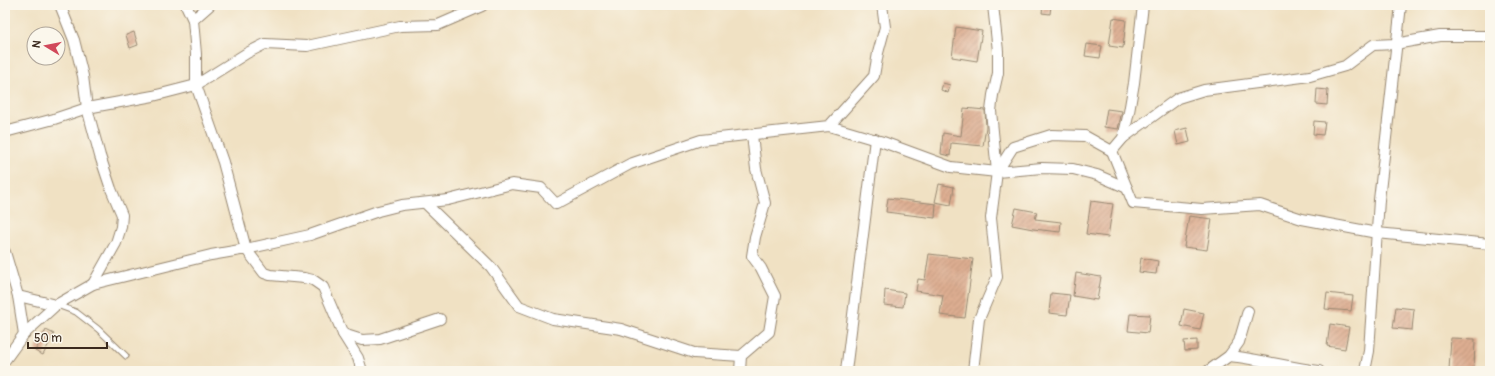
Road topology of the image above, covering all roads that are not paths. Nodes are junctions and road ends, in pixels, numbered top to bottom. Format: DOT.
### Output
graph roads {
  1 [pos="60,5"];
  2 [pos="186,5"];
  3 [pos="210,5"];
  4 [pos="482,5"];
  5 [pos="882,5"];
  6 [pos="992,5"];
  7 [pos="1143,5"];
  8 [pos="1401,5"];
  9 [pos="193,20"];
  10 [pos="1490,36"];
  11 [pos="1395,44"];
  12 [pos="196,85"];
  13 [pos="87,108"];
  14 [pos="829,126"];
  15 [pos="5,132"];
  16 [pos="752,135"];
  17 [pos="1123,138"];
  18 [pos="875,139"];
  19 [pos="1112,151"];
  20 [pos="997,172"];
  21 [pos="1127,188"];
  22 [pos="425,203"];
  23 [pos="1377,233"];
  24 [pos="1490,244"];
  25 [pos="246,248"];
  26 [pos="5,256"];
  27 [pos="93,284"];
  28 [pos="18,296"];
  29 [pos="56,305"];
  30 [pos="1248,311"];
  31 [pos="440,319"];
  32 [pos="24,334"];
  33 [pos="343,334"];
  34 [pos="126,356"];
  35 [pos="741,356"];
  36 [pos="1229,356"];
  37 [pos="5,360"];
  38 [pos="362,371"];
  39 [pos="740,371"];
  40 [pos="846,371"];
  41 [pos="973,371"];
  42 [pos="1208,371"];
  43 [pos="1319,371"];
  44 [pos="1365,371"];
  1 -- 13 [label="street"];
  2 -- 9 [label="street"];
  3 -- 9 [label="street"];
  4 -- 12 [label="street"];
  5 -- 14 [label="street"];
  6 -- 20 [label="street"];
  7 -- 17 [label="street"];
  8 -- 11 [label="street"];
  9 -- 12 [label="street"];
  10 -- 11 [label="street"];
  11 -- 17 [label="street"];
  11 -- 23 [label="street"];
  12 -- 13 [label="street"];
  12 -- 25 [label="street"];
  13 -- 15 [label="street"];
  13 -- 27 [label="street"];
  14 -- 16 [label="street"];
  14 -- 18 [label="street"];
  16 -- 22 [label="street"];
  16 -- 35 [label="street"];
  17 -- 19 [label="street"];
  18 -- 20 [label="street"];
  18 -- 40 [label="street"];
  19 -- 20 [label="street"];
  19 -- 21 [label="street"];
  20 -- 21 [label="street"];
  20 -- 41 [label="street"];
  21 -- 23 [label="street"];
  22 -- 25 [label="street"];
  22 -- 35 [label="street"];
  23 -- 24 [label="street"];
  23 -- 44 [label="street"];
  25 -- 27 [label="street"];
  25 -- 33 [label="street"];
  26 -- 28 [label="street"];
  27 -- 29 [label="street"];
  28 -- 29 [label="street"];
  28 -- 32 [label="street"];
  29 -- 32 [label="street"];
  29 -- 34 [label="lane"];
  30 -- 36 [label="street"];
  31 -- 33 [label="street"];
  32 -- 37 [label="street"];
  33 -- 38 [label="street"];
  35 -- 39 [label="street"];
  36 -- 42 [label="street"];
  36 -- 43 [label="street"];
}
